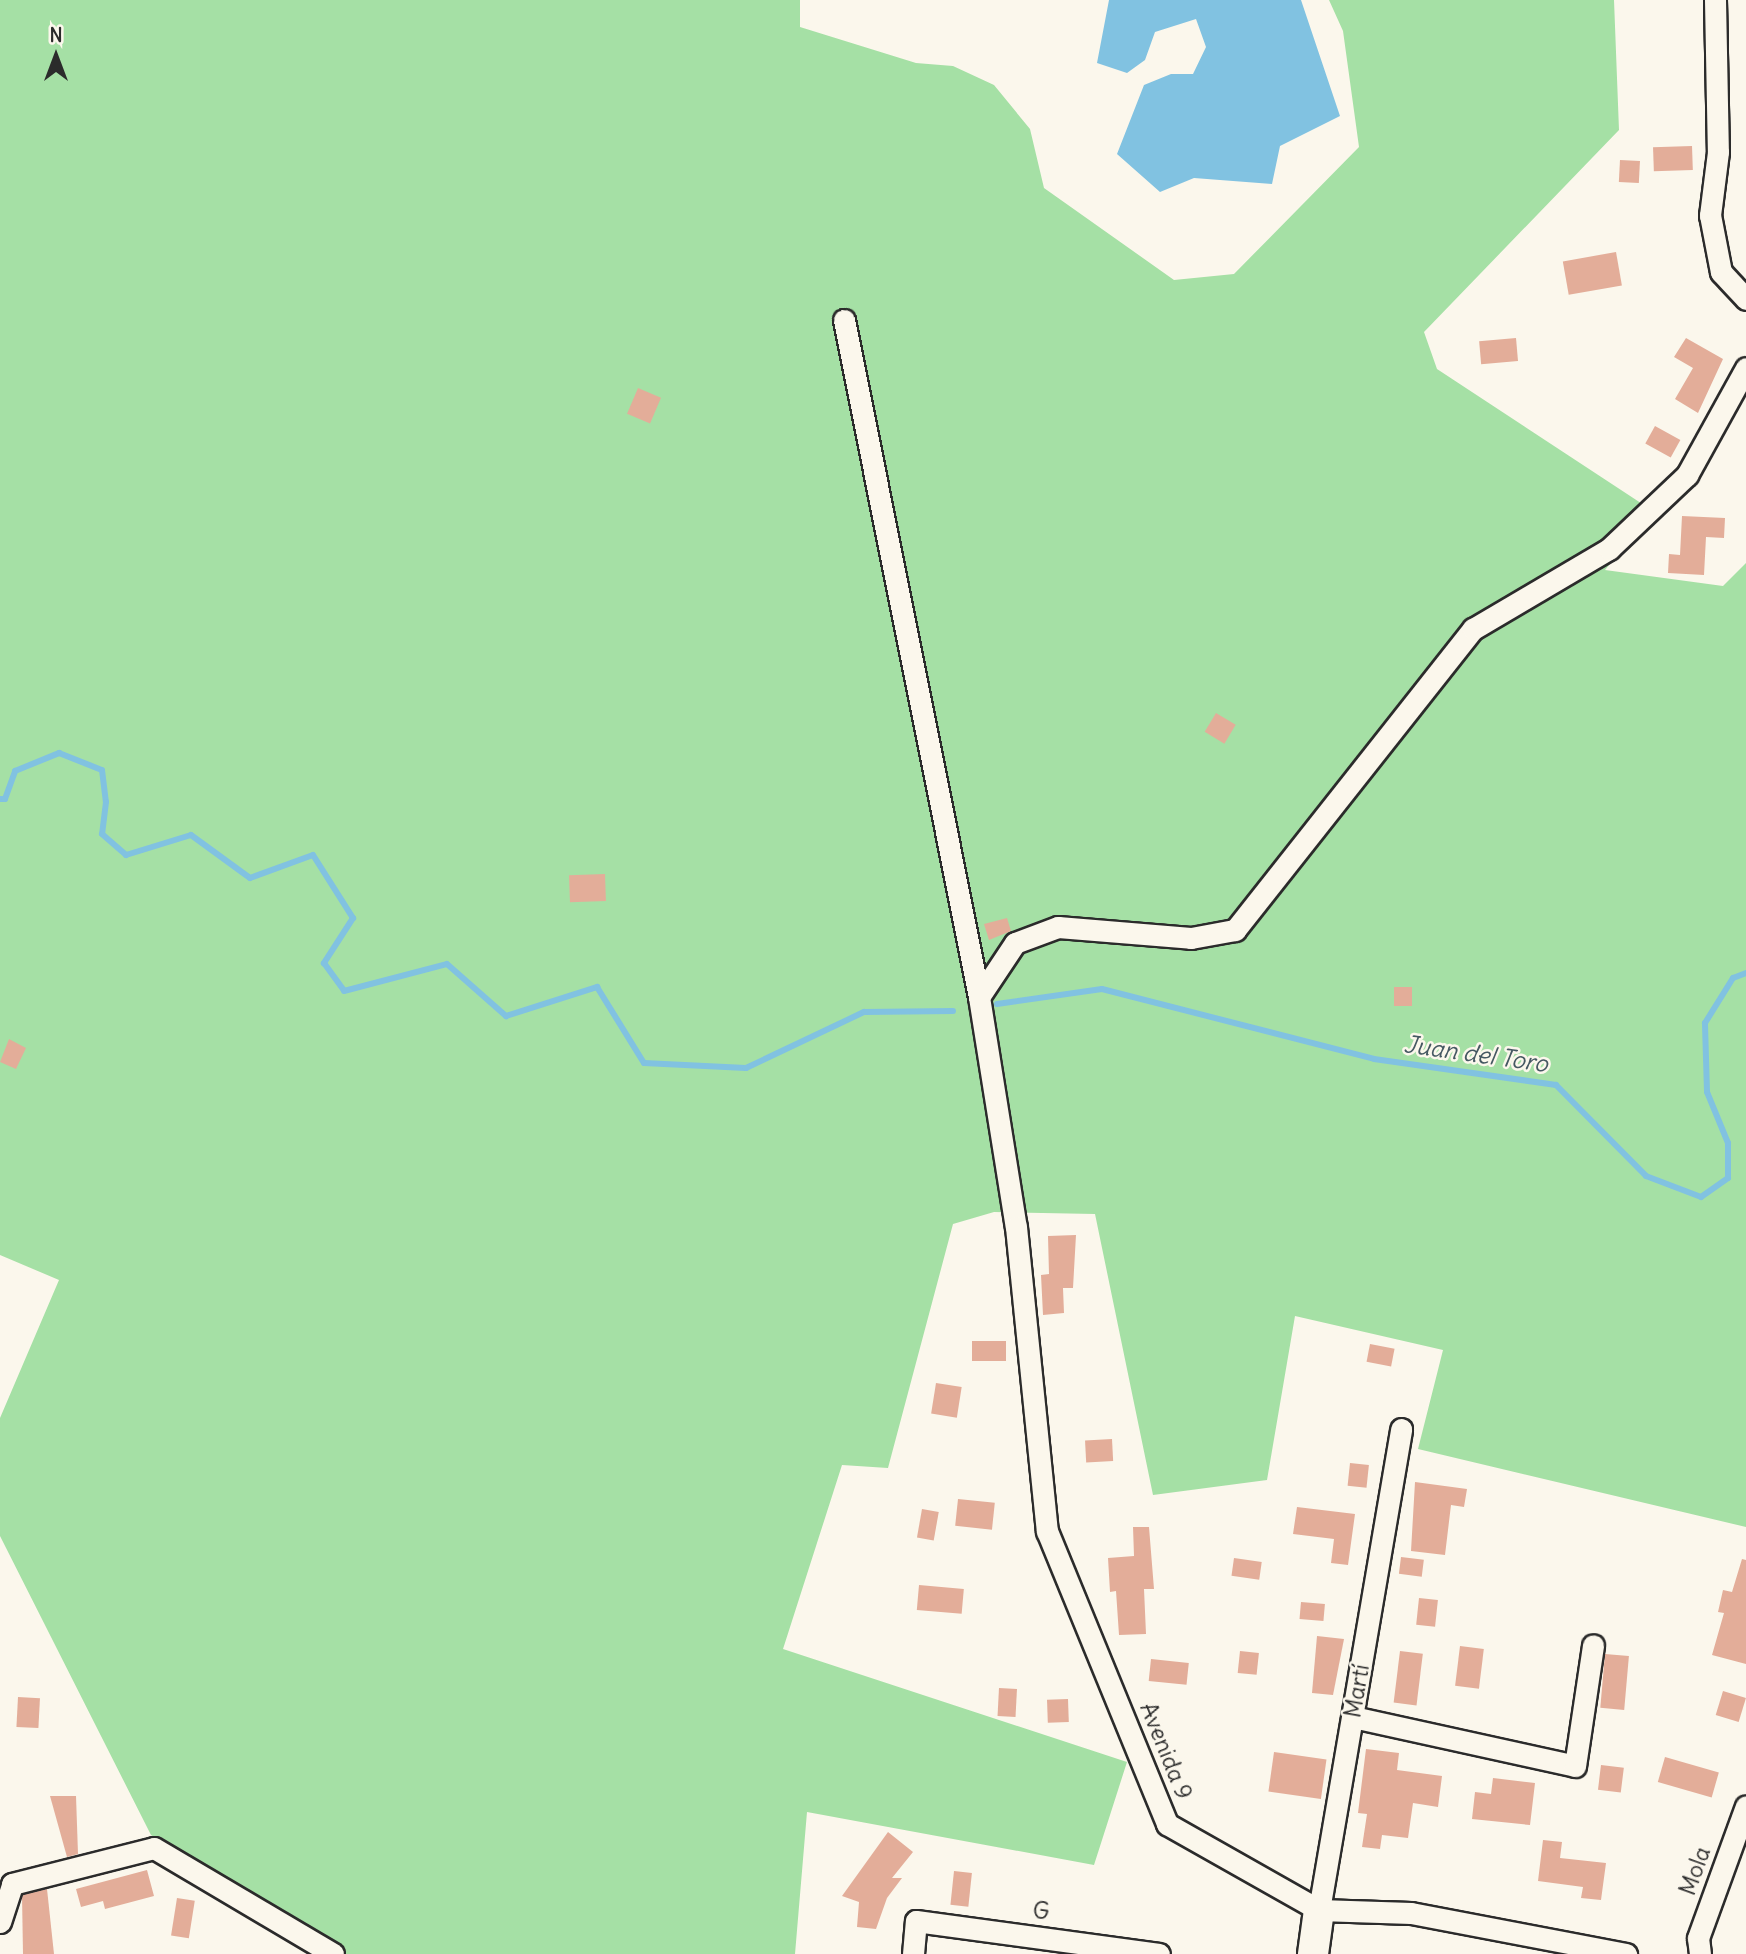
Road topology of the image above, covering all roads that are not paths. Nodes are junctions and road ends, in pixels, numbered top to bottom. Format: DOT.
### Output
graph roads {
  1 [pos="1715,0"];
  2 [pos="1746,299"];
  3 [pos="844,320"];
  4 [pos="1746,368"];
  5 [pos="979,997"];
  6 [pos="1401,1429"];
  7 [pos="1593,1645"];
  8 [pos="1353,1717"];
  9 [pos="1746,1806"];
  10 [pos="6,1881"];
  11 [pos="1319,1910"];
  12 [pos="0,1922"];
  13 [pos="333,1954"];
  14 [pos="914,1954"];
  15 [pos="1159,1954"];
  16 [pos="1313,1954"];
  17 [pos="1626,1954"];
  18 [pos="1700,1954"];
  1 -- 2 [label="street"];
  3 -- 5 [label="street, Avenida 9"];
  4 -- 5 [label="street"];
  5 -- 11 [label="street, Avenida 9"];
  6 -- 8 [label="street, Martí"];
  7 -- 8 [label="street"];
  8 -- 11 [label="street, Martí"];
  9 -- 18 [label="street, Mola"];
  10 -- 12 [label="street"];
  10 -- 13 [label="street"];
  11 -- 16 [label="street, Martí"];
  11 -- 17 [label="street, Avenida 9"];
  14 -- 15 [label="street, G"];
}
